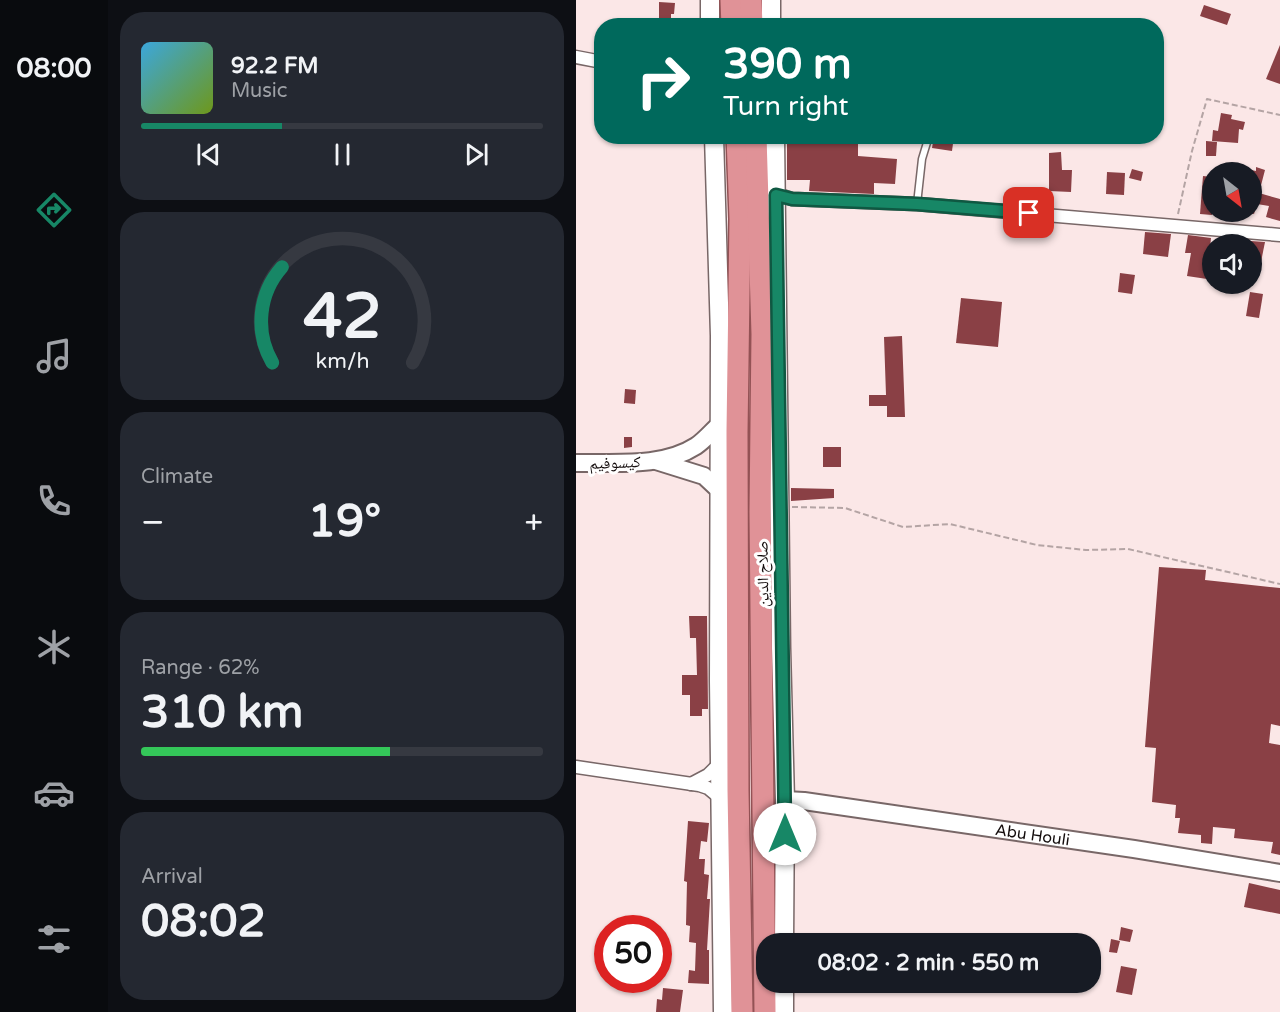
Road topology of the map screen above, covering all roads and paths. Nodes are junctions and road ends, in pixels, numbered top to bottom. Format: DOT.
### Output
graph roads {
  1 [pos="710,0"];
  2 [pos="731,0"];
  3 [pos="751,0"];
  4 [pos="771,0"];
  5 [pos="710,18"];
  6 [pos="732,18"];
  7 [pos="752,18"];
  8 [pos="771,18"];
  9 [pos="576,57"];
  10 [pos="594,60"];
  11 [pos="1280,115"];
  12 [pos="714,144"];
  13 [pos="737,144"];
  14 [pos="756,144"];
  15 [pos="775,144"];
  16 [pos="927,144"];
  17 [pos="758,179"];
  18 [pos="776,195"];
  19 [pos="917,204"];
  20 [pos="1176,225"];
  21 [pos="1280,235"];
  22 [pos="720,424"];
  23 [pos="655,460"];
  24 [pos="576,464"];
  25 [pos="720,491"];
  26 [pos="781,508"];
  27 [pos="1280,584"];
  28 [pos="721,762"];
  29 [pos="576,767"];
  30 [pos="691,784"];
  31 [pos="720,798"];
  32 [pos="785,800"];
  33 [pos="1280,873"];
  34 [pos="784,933"];
  35 [pos="784,993"];
  36 [pos="723,1012"];
  37 [pos="742,1012"];
  38 [pos="765,1012"];
  39 [pos="784,1012"];
  1 -- 5 [label="main road"];
  2 -- 6 [label="highway"];
  3 -- 7 [label="highway"];
  4 -- 8 [label="main road"];
  9 -- 10 [label="street"];
  11 -- 20 [label="path"];
  12 -- 22 [label="main road"];
  13 -- 37 [label="highway, صلاح الدين"];
  14 -- 17 [label="highway, صلاح الدين"];
  15 -- 18 [label="main road"];
  16 -- 19 [label="lane"];
  17 -- 18 [label="street"];
  17 -- 38 [label="highway, صلاح الدين"];
  18 -- 19 [label="street"];
  18 -- 26 [label="main road"];
  19 -- 20 [label="street"];
  20 -- 21 [label="street"];
  22 -- 23 [label="street, كيسوفيم"];
  22 -- 25 [label="main road"];
  23 -- 24 [label="street, كيسوفيم"];
  23 -- 25 [label="street, كيسوفيم"];
  25 -- 28 [label="main road"];
  26 -- 27 [label="path"];
  26 -- 32 [label="main road"];
  28 -- 30 [label="street"];
  28 -- 31 [label="main road"];
  29 -- 30 [label="street"];
  30 -- 31 [label="street"];
  31 -- 36 [label="main road"];
  32 -- 33 [label="street, Abu Houli"];
  32 -- 34 [label="main road"];
  35 -- 39 [label="main road"];
}
